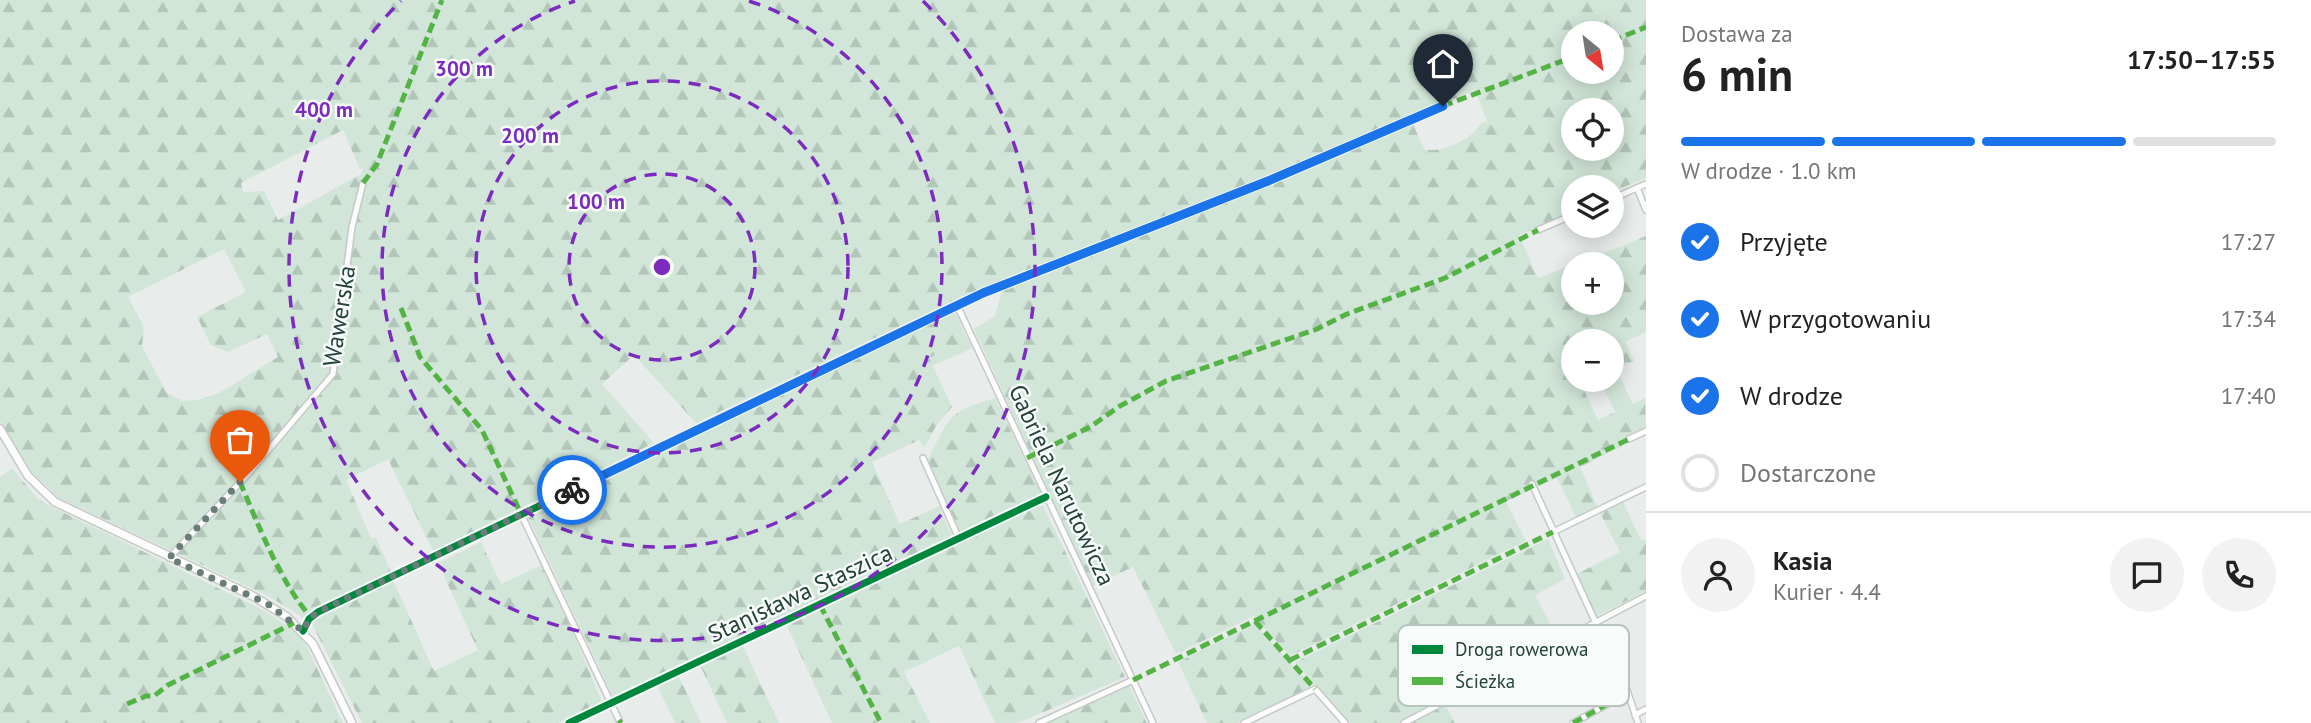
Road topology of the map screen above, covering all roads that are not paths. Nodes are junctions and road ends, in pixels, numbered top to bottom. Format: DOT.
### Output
graph roads {
  1 [pos="1443,106"];
  2 [pos="363,183"];
  3 [pos="1646,184"];
  4 [pos="1637,188"];
  5 [pos="1624,194"];
  6 [pos="1646,210"];
  7 [pos="1561,220"];
  8 [pos="1538,230"];
  9 [pos="957,305"];
  10 [pos="0,429"];
  11 [pos="1646,431"];
  12 [pos="1629,439"];
  13 [pos="923,458"];
  14 [pos="1532,484"];
  15 [pos="1646,487"];
  16 [pos="1046,497"];
  17 [pos="522,516"];
  18 [pos="1553,532"];
  19 [pos="959,539"];
  20 [pos="169,558"];
  21 [pos="1646,596"];
  22 [pos="1594,623"];
  23 [pos="1590,625"];
  24 [pos="303,631"];
  25 [pos="1133,680"];
  26 [pos="1629,696"];
  27 [pos="610,704"];
  28 [pos="1436,706"];
  29 [pos="1604,706"];
  30 [pos="1646,709"];
  31 [pos="1635,715"];
  32 [pos="619,720"];
  33 [pos="352,723"];
  34 [pos="569,723"];
  35 [pos="1039,723"];
  36 [pos="1153,723"];
  37 [pos="1244,723"];
  38 [pos="1345,723"];
  39 [pos="1404,723"];
  40 [pos="1573,723"];
  41 [pos="1638,723"];
  1 -- 9 [label="street"];
  2 -- 20 [label="street, Wawerska"];
  3 -- 4 [label="street"];
  4 -- 5 [label="street"];
  4 -- 6 [label="street"];
  7 -- 8 [label="street"];
  9 -- 16 [label="street, Gabriela Narutowicza"];
  9 -- 17 [label="street"];
  10 -- 20 [label="street"];
  11 -- 12 [label="street"];
  13 -- 19 [label="street"];
  14 -- 18 [label="street"];
  15 -- 18 [label="street"];
  16 -- 19 [label="street, Stanisława Staszica"];
  16 -- 25 [label="street, Gabriela Narutowicza"];
  17 -- 24 [label="street"];
  17 -- 27 [label="street"];
  18 -- 22 [label="street"];
  19 -- 27 [label="street, Stanisława Staszica"];
  20 -- 24 [label="street"];
  21 -- 22 [label="street"];
  22 -- 23 [label="street"];
  24 -- 33 [label="street"];
  25 -- 35 [label="street"];
  25 -- 36 [label="street, Gabriela Narutowicza"];
  26 -- 31 [label="street"];
  27 -- 32 [label="street"];
  27 -- 34 [label="street, Stanisława Staszica"];
  28 -- 39 [label="street"];
  29 -- 40 [label="street"];
  30 -- 31 [label="street"];
  31 -- 41 [label="street"];
  37 -- 38 [label="street"];
}
